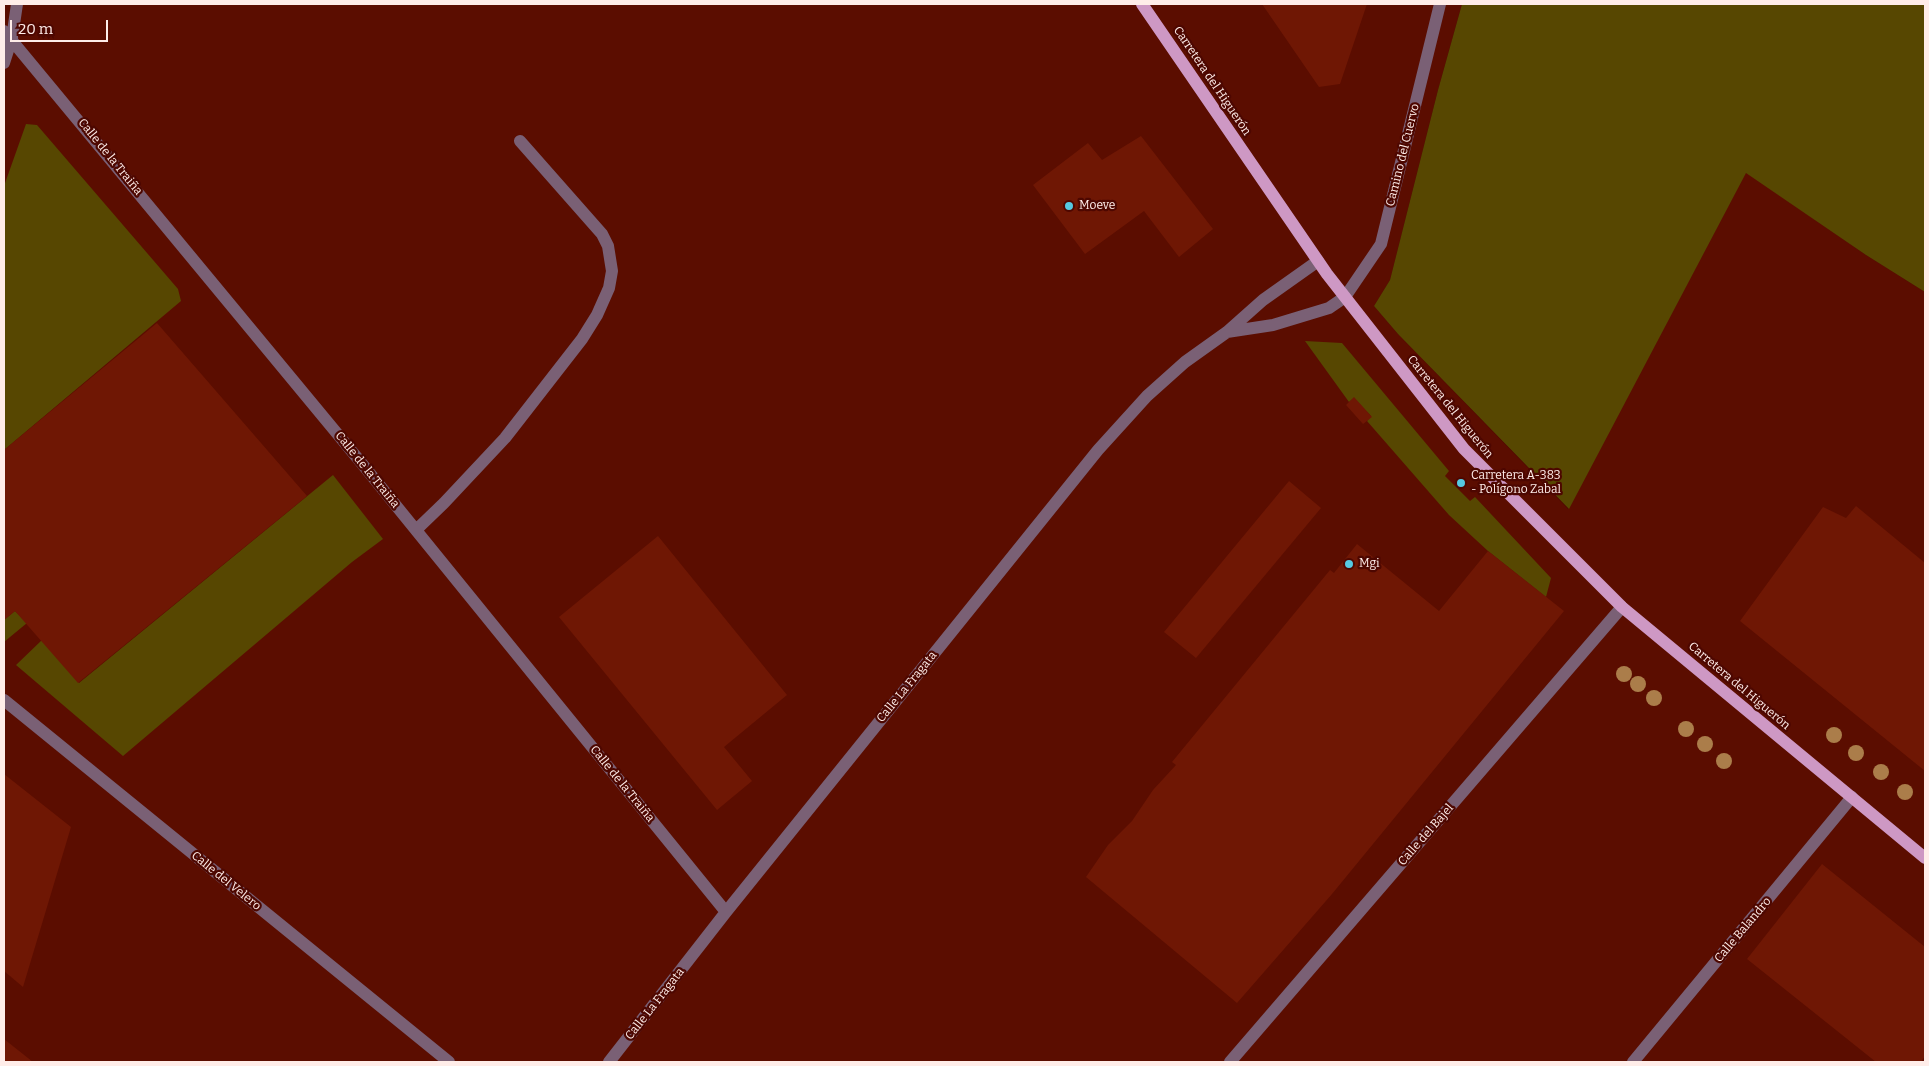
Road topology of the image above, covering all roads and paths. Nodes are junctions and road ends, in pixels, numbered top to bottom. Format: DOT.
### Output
graph roads {
  1 [pos="17,4"];
  2 [pos="1142,4"];
  3 [pos="1440,4"];
  4 [pos="8,35"];
  5 [pos="4,63"];
  6 [pos="520,141"];
  7 [pos="1318,261"];
  8 [pos="1345,297"];
  9 [pos="1227,332"];
  10 [pos="416,530"];
  11 [pos="1622,607"];
  12 [pos="4,700"];
  13 [pos="1852,797"];
  14 [pos="1925,858"];
  15 [pos="726,912"];
  16 [pos="449,1062"];
  17 [pos="609,1062"];
  18 [pos="1230,1062"];
  19 [pos="1633,1062"];
  1 -- 4 [label="street"];
  2 -- 7 [label="main road, Carretera del Higuerón"];
  3 -- 8 [label="street, Camino del Cuervo"];
  4 -- 5 [label="street"];
  4 -- 10 [label="street, Calle de la Traiña"];
  6 -- 10 [label="street"];
  7 -- 8 [label="main road, Carretera del Higuerón"];
  7 -- 9 [label="street, Calle La Fragata"];
  8 -- 9 [label="street, Calle La Fragata"];
  8 -- 11 [label="main road, Carretera del Higuerón"];
  9 -- 15 [label="street, Calle La Fragata"];
  10 -- 15 [label="street, Calle de la Traiña"];
  11 -- 13 [label="main road, Carretera del Higuerón"];
  11 -- 18 [label="street, Calle del Bajel"];
  12 -- 16 [label="street, Calle del Velero"];
  13 -- 14 [label="main road, Carretera del Higuerón"];
  13 -- 19 [label="street, Calle Balandro"];
  15 -- 17 [label="street, Calle La Fragata"];
}
